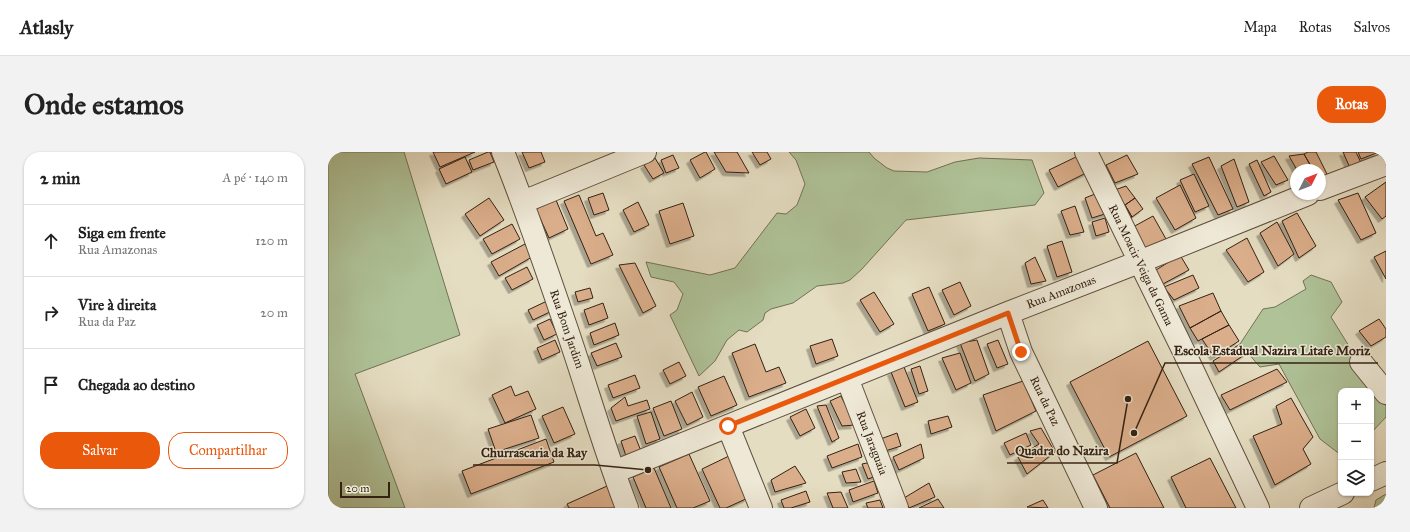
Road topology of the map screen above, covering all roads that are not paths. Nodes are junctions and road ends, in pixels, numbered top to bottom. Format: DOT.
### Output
graph roads {
  1 [pos="503,152"];
  2 [pos="645,152"];
  3 [pos="1086,152"];
  4 [pos="1386,164"];
  5 [pos="1326,187"];
  6 [pos="1293,200"];
  7 [pos="523,202"];
  8 [pos="1139,262"];
  9 [pos="1008,313"];
  10 [pos="1362,362"];
  11 [pos="847,378"];
  12 [pos="1386,393"];
  13 [pos="728,426"];
  14 [pos="614,472"];
  15 [pos="1386,473"];
  16 [pos="1374,479"];
  17 [pos="1338,495"];
  18 [pos="628,508"];
  19 [pos="761,508"];
  20 [pos="897,508"];
  21 [pos="1096,508"];
  22 [pos="1258,508"];
  23 [pos="1312,508"];
  1 -- 7 [label="street, Rua Bom Jardim"];
  2 -- 7 [label="street"];
  3 -- 8 [label="street, Rua Moacir Veiga da Gama"];
  4 -- 5 [label="street"];
  6 -- 8 [label="street, Rua Amazonas"];
  7 -- 14 [label="street, Rua Bom Jardim"];
  8 -- 9 [label="street, Rua Amazonas"];
  8 -- 22 [label="street, Rua Moacir Veiga da Gama"];
  9 -- 11 [label="street, Rua Amazonas"];
  9 -- 21 [label="street, Rua da Paz"];
  10 -- 12 [label="street"];
  11 -- 13 [label="street, Rua Amazonas"];
  11 -- 20 [label="street, Rua Jaraguaia"];
  13 -- 14 [label="street, Rua Amazonas"];
  13 -- 19 [label="street"];
  14 -- 18 [label="street, Rua Bom Jardim"];
  15 -- 16 [label="street"];
  17 -- 23 [label="street"];
}
